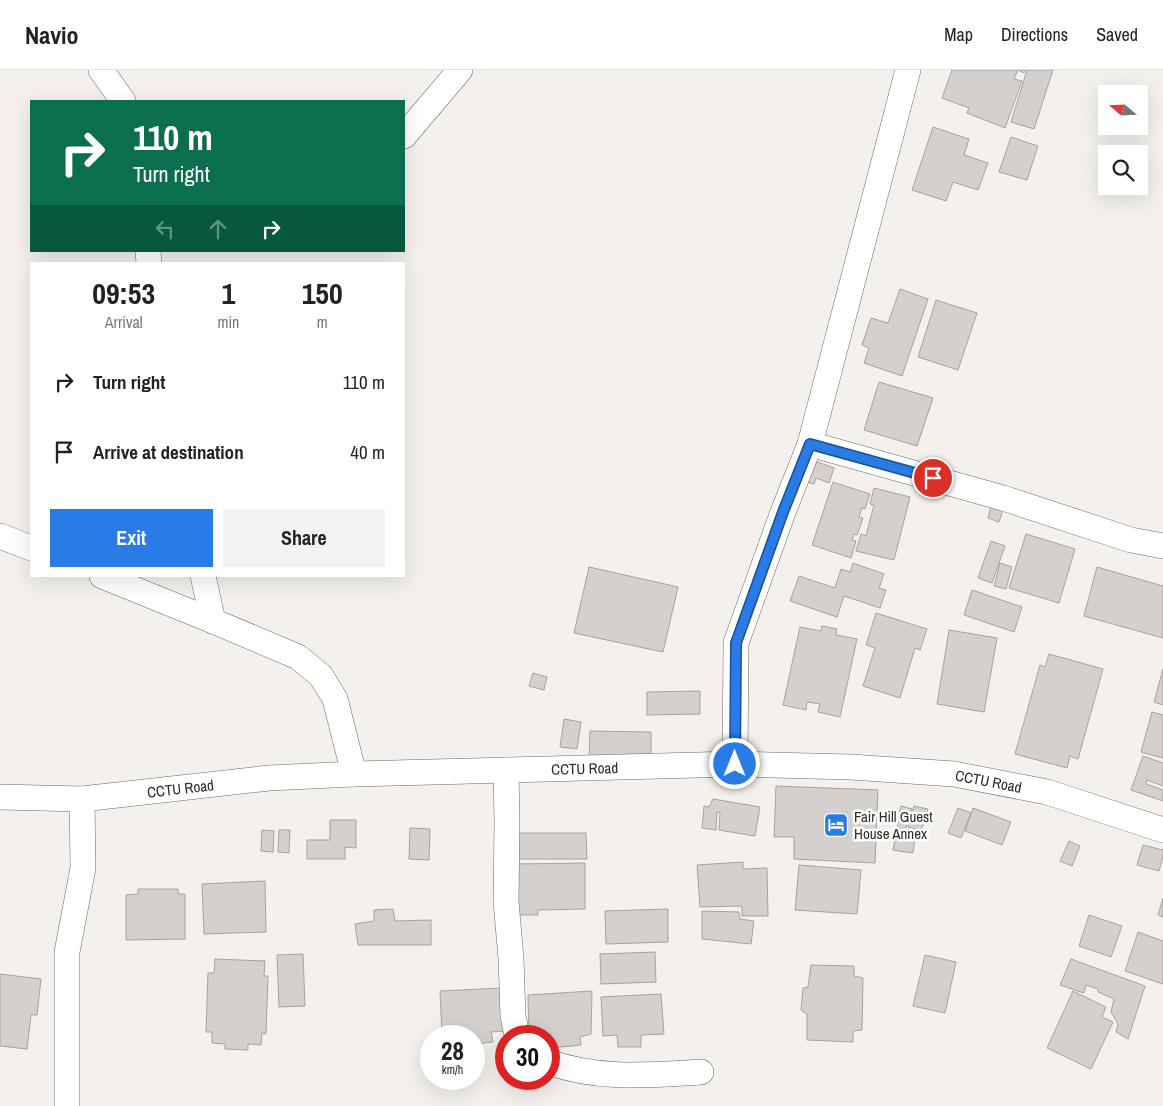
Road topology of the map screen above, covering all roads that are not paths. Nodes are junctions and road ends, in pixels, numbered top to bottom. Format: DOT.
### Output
graph roads {
  1 [pos="101,70"];
  2 [pos="460,70"];
  3 [pos="908,70"];
  4 [pos="122,100"];
  5 [pos="405,135"];
  6 [pos="810,444"];
  7 [pos="0,536"];
  8 [pos="1163,546"];
  9 [pos="30,548"];
  10 [pos="104,577"];
  11 [pos="203,577"];
  12 [pos="213,621"];
  13 [pos="735,764"];
  14 [pos="506,770"];
  15 [pos="354,774"];
  16 [pos="0,797"];
  17 [pos="82,799"];
  18 [pos="1163,830"];
  19 [pos="515,1025"];
  20 [pos="560,1066"];
  21 [pos="701,1072"];
  22 [pos="67,1106"];
  1 -- 4 [label="street"];
  2 -- 5 [label="street"];
  3 -- 6 [label="street"];
  6 -- 8 [label="street"];
  6 -- 13 [label="street"];
  7 -- 9 [label="street"];
  10 -- 12 [label="street"];
  11 -- 12 [label="street"];
  12 -- 15 [label="street"];
  13 -- 14 [label="street, CCTU Road"];
  13 -- 18 [label="street, CCTU Road"];
  14 -- 15 [label="street, CCTU Road"];
  14 -- 19 [label="street"];
  15 -- 17 [label="street, CCTU Road"];
  16 -- 17 [label="street, CCTU Road"];
  17 -- 22 [label="street"];
  20 -- 21 [label="street"];
}
